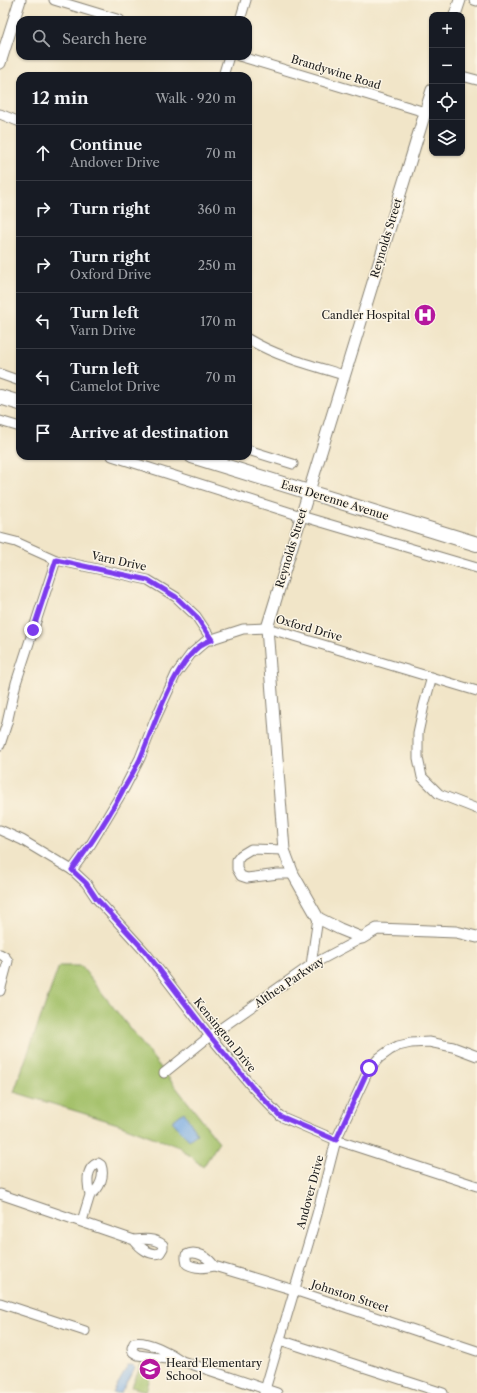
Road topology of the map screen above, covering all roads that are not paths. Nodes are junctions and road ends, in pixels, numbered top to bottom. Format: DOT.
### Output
graph roads {
  1 [pos="20,0"];
  2 [pos="54,0"];
  3 [pos="246,0"];
  4 [pos="460,0"];
  5 [pos="474,0"];
  6 [pos="477,1"];
  7 [pos="456,12"];
  8 [pos="107,16"];
  9 [pos="241,16"];
  10 [pos="228,60"];
  11 [pos="252,60"];
  12 [pos="0,63"];
  13 [pos="224,72"];
  14 [pos="465,77"];
  15 [pos="477,80"];
  16 [pos="429,99"];
  17 [pos="425,112"];
  18 [pos="0,114"];
  19 [pos="16,120"];
  20 [pos="252,341"];
  21 [pos="0,374"];
  22 [pos="344,375"];
  23 [pos="16,379"];
  24 [pos="0,397"];
  25 [pos="16,402"];
  26 [pos="0,421"];
  27 [pos="16,426"];
  28 [pos="252,451"];
  29 [pos="125,460"];
  30 [pos="205,460"];
  31 [pos="293,464"];
  32 [pos="308,492"];
  33 [pos="301,516"];
  34 [pos="0,538"];
  35 [pos="477,544"];
  36 [pos="56,560"];
  37 [pos="477,568"];
  38 [pos="267,628"];
  39 [pos="212,640"];
  40 [pos="432,677"];
  41 [pos="477,691"];
  42 [pos="0,745"];
  43 [pos="477,809"];
  44 [pos="0,830"];
  45 [pos="284,850"];
  46 [pos="72,870"];
  47 [pos="293,874"];
  48 [pos="318,918"];
  49 [pos="477,937"];
  50 [pos="362,938"];
  51 [pos="0,954"];
  52 [pos="311,965"];
  53 [pos="0,990"];
  54 [pos="210,1036"];
  55 [pos="477,1056"];
  56 [pos="164,1073"];
  57 [pos="336,1140"];
  58 [pos="477,1186"];
  59 [pos="0,1194"];
  60 [pos="90,1194"];
  61 [pos="82,1222"];
  62 [pos="134,1240"];
  63 [pos="214,1266"];
  64 [pos="294,1290"];
  65 [pos="0,1302"];
  66 [pos="85,1331"];
  67 [pos="280,1340"];
  68 [pos="477,1351"];
  69 [pos="182,1361"];
  70 [pos="265,1391"];
  71 [pos="277,1393"];
  72 [pos="443,1393"];
  1 -- 12 [label="street"];
  2 -- 8 [label="street"];
  3 -- 9 [label="street"];
  4 -- 7 [label="street"];
  5 -- 6 [label="street"];
  10 -- 13 [label="street"];
  11 -- 17 [label="street, Brandywine Road"];
  14 -- 15 [label="street"];
  16 -- 17 [label="street, Reynolds Street"];
  17 -- 22 [label="street, Reynolds Street"];
  18 -- 19 [label="street"];
  20 -- 22 [label="street"];
  21 -- 23 [label="street"];
  22 -- 32 [label="street, Reynolds Street"];
  24 -- 25 [label="highway"];
  26 -- 27 [label="street"];
  28 -- 31 [label="street"];
  29 -- 33 [label="street"];
  30 -- 32 [label="highway, East Derenne Avenue"];
  32 -- 33 [label="street, Reynolds Street"];
  32 -- 35 [label="highway, East Derenne Avenue"];
  33 -- 37 [label="street"];
  33 -- 38 [label="street, Reynolds Street"];
  34 -- 36 [label="street, Varn Drive"];
  36 -- 39 [label="street, Varn Drive"];
  36 -- 42 [label="street"];
  38 -- 39 [label="street, Oxford Drive"];
  38 -- 40 [label="street, Oxford Drive"];
  38 -- 45 [label="street, Reynolds Street"];
  39 -- 46 [label="street, Oxford Drive"];
  40 -- 41 [label="street, Oxford Drive"];
  40 -- 43 [label="street"];
  44 -- 46 [label="street, Kensington Drive"];
  45 -- 47 [label="street, Reynolds Street"];
  45 -- 47 [label="street"];
  46 -- 54 [label="street, Kensington Drive"];
  47 -- 48 [label="street, Reynolds Street"];
  48 -- 50 [label="street"];
  48 -- 52 [label="street"];
  49 -- 50 [label="street, Althea Parkway"];
  50 -- 52 [label="street, Althea Parkway"];
  51 -- 53 [label="street"];
  52 -- 54 [label="street, Althea Parkway"];
  54 -- 56 [label="street, Althea Parkway"];
  54 -- 57 [label="street, Kensington Drive"];
  55 -- 57 [label="street, Andover Drive"];
  57 -- 58 [label="street, Kensington Drive"];
  57 -- 64 [label="street, Andover Drive"];
  59 -- 61 [label="street"];
  60 -- 61 [label="street"];
  61 -- 62 [label="street"];
  63 -- 64 [label="street, Johnston Street"];
  64 -- 67 [label="street, Andover Drive"];
  64 -- 68 [label="street, Johnston Street"];
  65 -- 66 [label="street"];
  67 -- 70 [label="street, Andover Drive"];
  67 -- 72 [label="street"];
  69 -- 70 [label="street"];
  70 -- 71 [label="street"];
}
